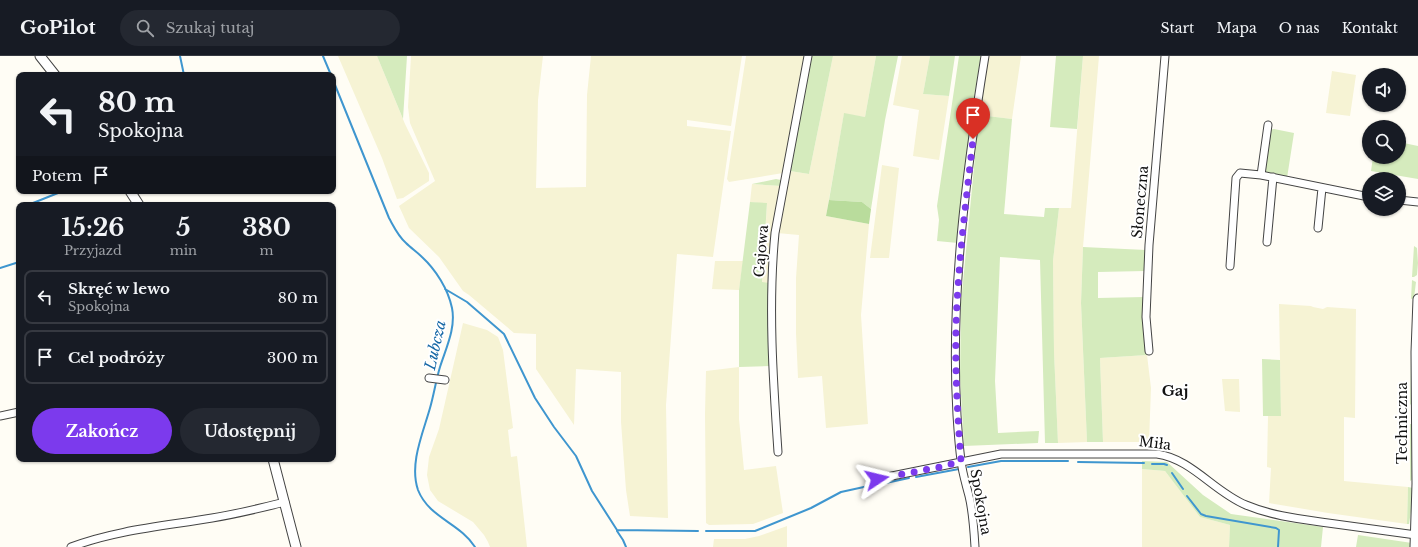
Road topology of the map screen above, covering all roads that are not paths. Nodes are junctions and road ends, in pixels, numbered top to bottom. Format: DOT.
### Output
graph roads {
  1 [pos="40,56"];
  2 [pos="808,56"];
  3 [pos="985,56"];
  4 [pos="1164,56"];
  5 [pos="53,72"];
  6 [pos="1268,125"];
  7 [pos="1261,175"];
  8 [pos="1273,177"];
  9 [pos="1322,188"];
  10 [pos="1362,196"];
  11 [pos="1406,201"];
  12 [pos="1418,202"];
  13 [pos="1318,228"];
  14 [pos="1267,242"];
  15 [pos="1230,266"];
  16 [pos="1418,299"];
  17 [pos="1149,351"];
  18 [pos="1417,352"];
  19 [pos="429,378"];
  20 [pos="445,380"];
  21 [pos="16,413"];
  22 [pos="0,416"];
  23 [pos="778,452"];
  24 [pos="961,461"];
  25 [pos="274,462"];
  26 [pos="877,479"];
  27 [pos="284,502"];
  28 [pos="1416,535"];
  29 [pos="71,547"];
  30 [pos="296,547"];
  31 [pos="975,547"];
  32 [pos="1415,547"];
  1 -- 5 [label="street"];
  2 -- 23 [label="street, Gajowa"];
  3 -- 24 [label="street, Spokojna"];
  4 -- 17 [label="street, Słoneczna"];
  6 -- 7 [label="street"];
  7 -- 8 [label="street"];
  7 -- 15 [label="street"];
  8 -- 9 [label="street"];
  8 -- 14 [label="street"];
  9 -- 10 [label="street"];
  9 -- 13 [label="street"];
  11 -- 12 [label="street"];
  16 -- 18 [label="street, Techniczna"];
  18 -- 28 [label="street, Techniczna"];
  19 -- 20 [label="street"];
  21 -- 22 [label="street"];
  24 -- 26 [label="street, Miła"];
  24 -- 28 [label="street, Miła"];
  24 -- 31 [label="street, Spokojna"];
  25 -- 27 [label="street"];
  27 -- 29 [label="street"];
  27 -- 30 [label="street"];
  28 -- 32 [label="street, Techniczna"];
}
